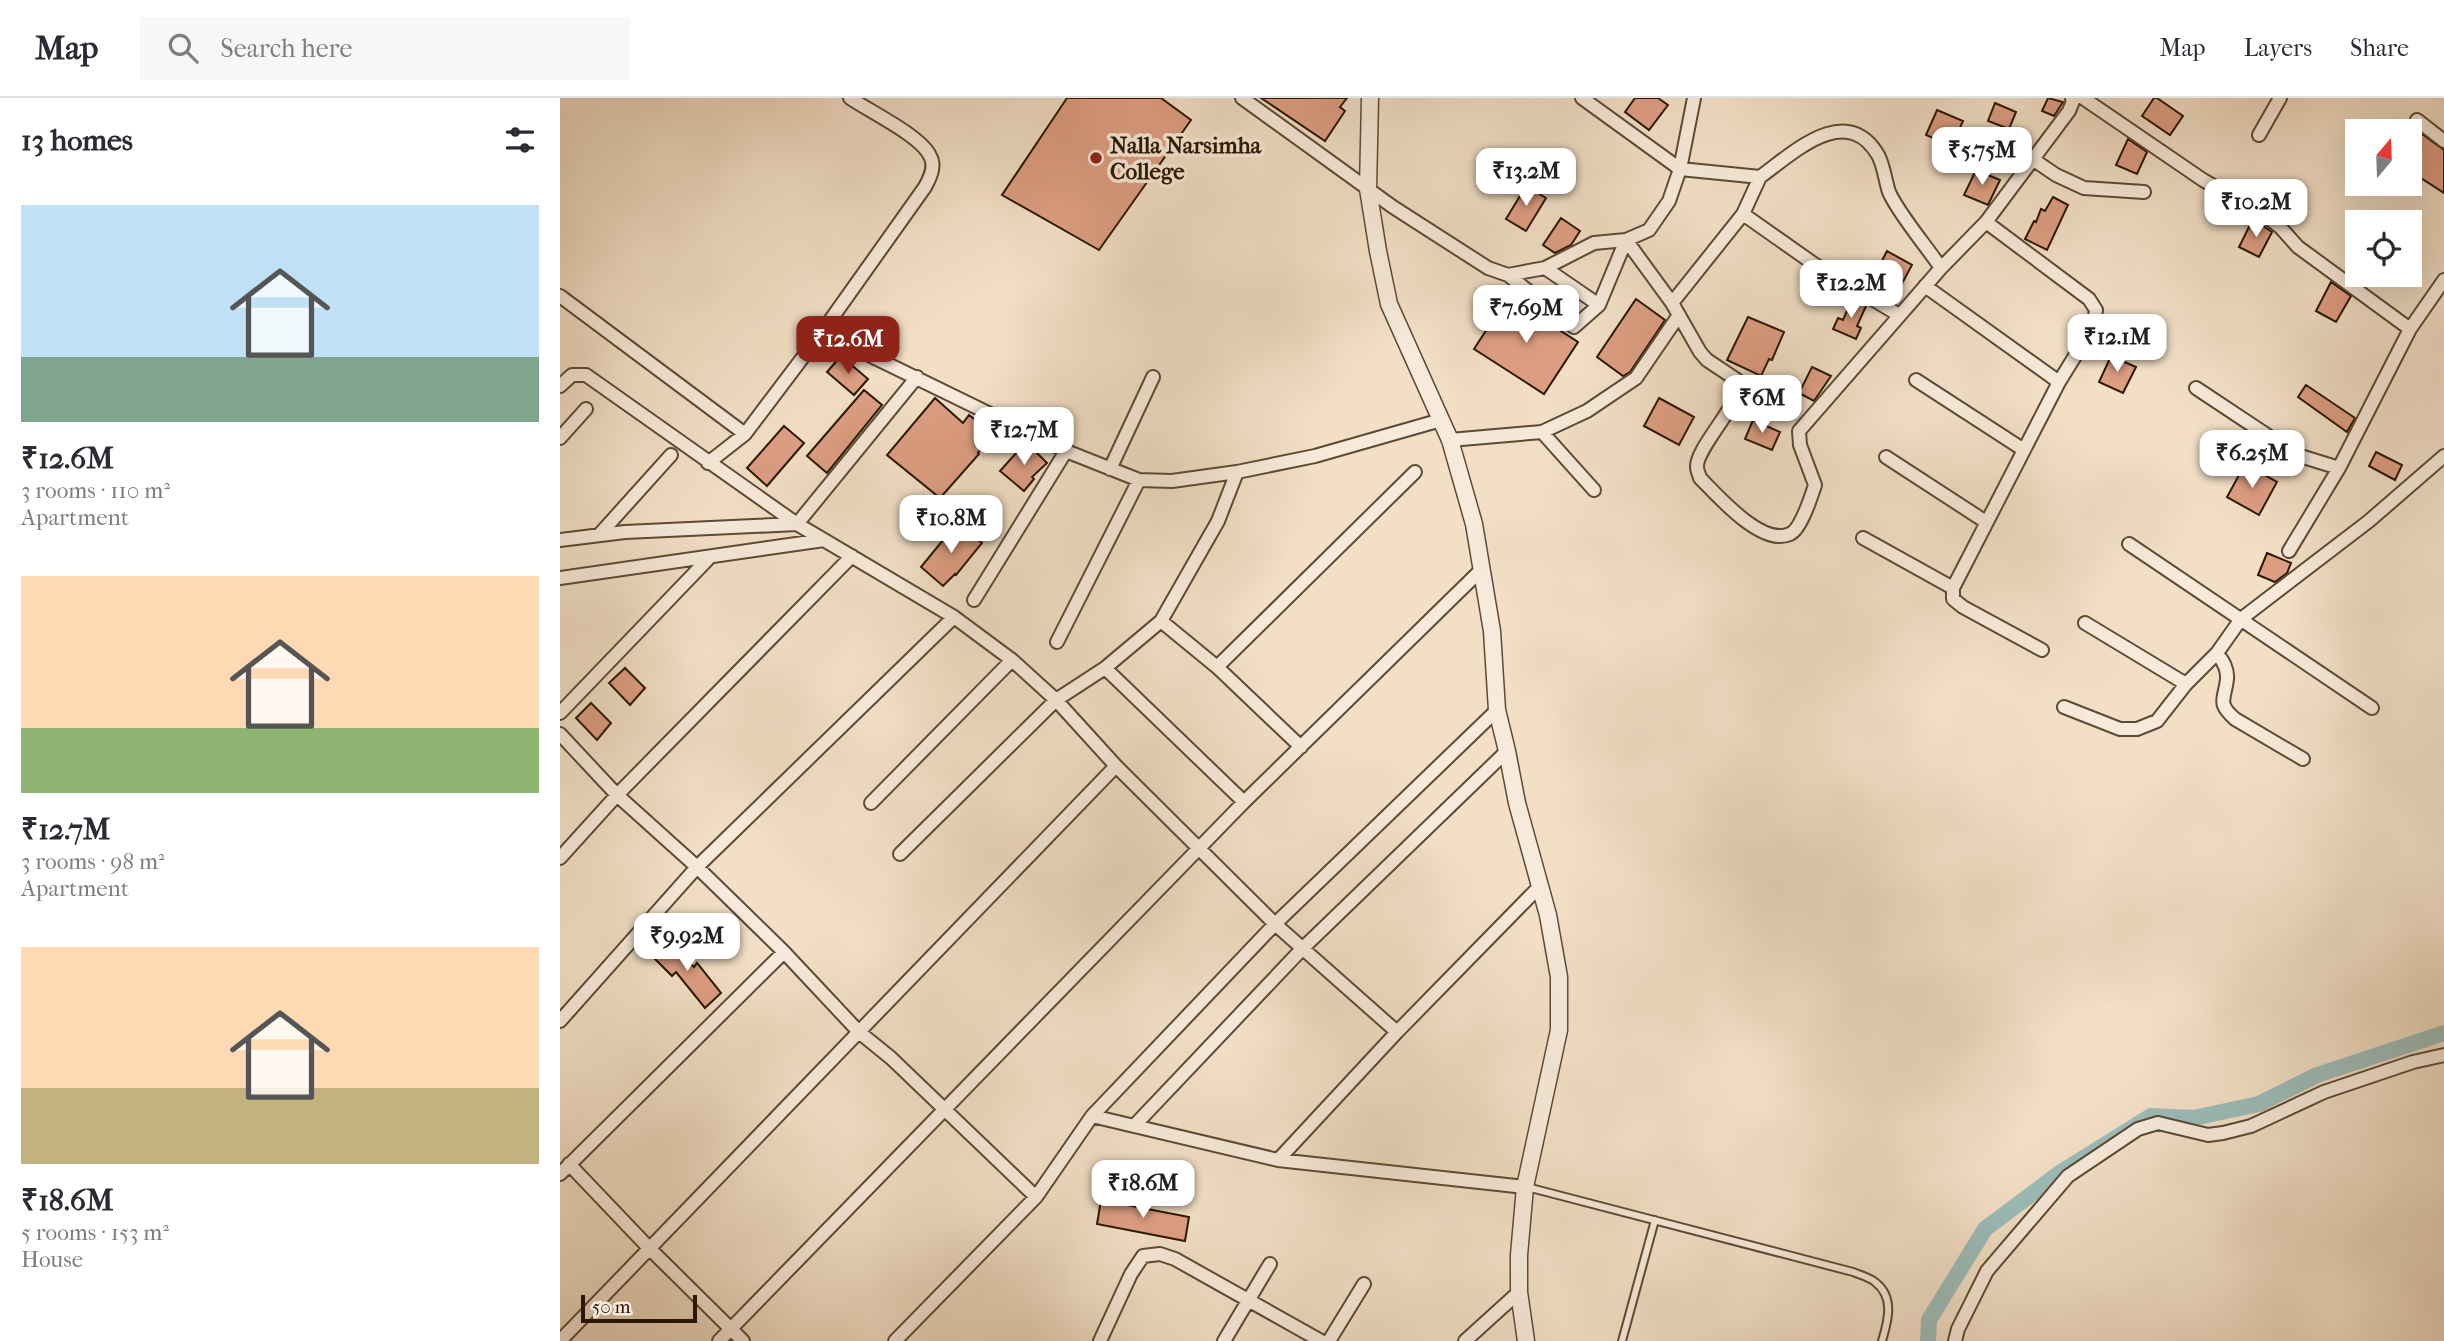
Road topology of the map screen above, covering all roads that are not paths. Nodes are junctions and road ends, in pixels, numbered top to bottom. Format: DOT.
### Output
graph roads {
  1 [pos="850,98"];
  2 [pos="1242,98"];
  3 [pos="1370,98"];
  4 [pos="1582,98"];
  5 [pos="1694,98"];
  6 [pos="2072,98"];
  7 [pos="2083,98"];
  8 [pos="2280,98"];
  9 [pos="2422,124"];
  10 [pos="2259,135"];
  11 [pos="2444,141"];
  12 [pos="2034,160"];
  13 [pos="1680,169"];
  14 [pos="1760,177"];
  15 [pos="1368,189"];
  16 [pos="2144,192"];
  17 [pos="1743,214"];
  18 [pos="1986,222"];
  19 [pos="1626,240"];
  20 [pos="1545,268"];
  21 [pos="1941,268"];
  22 [pos="1508,275"];
  23 [pos="2444,281"];
  24 [pos="1925,286"];
  25 [pos="560,296"];
  26 [pos="1599,305"];
  27 [pos="1676,309"];
  28 [pos="1899,315"];
  29 [pos="2410,330"];
  30 [pos="822,332"];
  31 [pos="917,377"];
  32 [pos="1153,377"];
  33 [pos="1916,380"];
  34 [pos="2059,382"];
  35 [pos="560,386"];
  36 [pos="2196,388"];
  37 [pos="586,409"];
  38 [pos="1441,420"];
  39 [pos="1542,432"];
  40 [pos="745,434"];
  41 [pos="560,438"];
  42 [pos="1450,440"];
  43 [pos="2024,450"];
  44 [pos="1066,451"];
  45 [pos="671,455"];
  46 [pos="2444,456"];
  47 [pos="1886,457"];
  48 [pos="708,463"];
  49 [pos="2339,468"];
  50 [pos="1110,469"];
  51 [pos="1237,472"];
  52 [pos="1415,472"];
  53 [pos="1139,480"];
  54 [pos="1594,490"];
  55 [pos="1986,522"];
  56 [pos="797,524"];
  57 [pos="599,535"];
  58 [pos="1863,538"];
  59 [pos="560,540"];
  60 [pos="824,540"];
  61 [pos="2129,544"];
  62 [pos="2289,551"];
  63 [pos="852,556"];
  64 [pos="709,558"];
  65 [pos="1482,569"];
  66 [pos="560,578"];
  67 [pos="1953,588"];
  68 [pos="974,600"];
  69 [pos="954,617"];
  70 [pos="2241,619"];
  71 [pos="1161,621"];
  72 [pos="2085,623"];
  73 [pos="1057,642"];
  74 [pos="2042,650"];
  75 [pos="2217,653"];
  76 [pos="1012,660"];
  77 [pos="1217,667"];
  78 [pos="1105,668"];
  79 [pos="2186,684"];
  80 [pos="1056,700"];
  81 [pos="2064,707"];
  82 [pos="2372,708"];
  83 [pos="1497,710"];
  84 [pos="560,713"];
  85 [pos="560,734"];
  86 [pos="1301,747"];
  87 [pos="1507,751"];
  88 [pos="2303,759"];
  89 [pos="1116,766"];
  90 [pos="617,794"];
  91 [pos="871,803"];
  92 [pos="1244,803"];
  93 [pos="1199,849"];
  94 [pos="900,854"];
  95 [pos="560,858"];
  96 [pos="697,867"];
  97 [pos="1540,886"];
  98 [pos="1275,924"];
  99 [pos="1302,949"];
  100 [pos="784,952"];
  101 [pos="560,1021"];
  102 [pos="859,1032"];
  103 [pos="1397,1032"];
  104 [pos="2444,1055"];
  105 [pos="946,1111"];
  106 [pos="1092,1116"];
  107 [pos="1134,1126"];
  108 [pos="1278,1160"];
  109 [pos="564,1169"];
  110 [pos="1525,1187"];
  111 [pos="1036,1197"];
  112 [pos="1655,1220"];
  113 [pos="650,1250"];
  114 [pos="1270,1264"];
  115 [pos="1364,1284"];
  116 [pos="1519,1292"];
  117 [pos="1249,1300"];
  118 [pos="730,1329"];
  119 [pos="1523,1339"];
  120 [pos="560,1341"];
  121 [pos="719,1341"];
  122 [pos="743,1341"];
  123 [pos="895,1341"];
  124 [pos="1100,1341"];
  125 [pos="1224,1341"];
  126 [pos="1321,1341"];
  127 [pos="1329,1341"];
  128 [pos="1465,1341"];
  129 [pos="1622,1341"];
  130 [pos="1882,1341"];
  131 [pos="1955,1341"];
  1 -- 30 [label="street"];
  2 -- 15 [label="street"];
  3 -- 15 [label="street"];
  4 -- 13 [label="street"];
  5 -- 13 [label="street"];
  6 -- 12 [label="street"];
  7 -- 29 [label="street"];
  8 -- 10 [label="street"];
  9 -- 11 [label="street"];
  12 -- 16 [label="street"];
  12 -- 18 [label="street"];
  13 -- 14 [label="street"];
  13 -- 19 [label="street"];
  14 -- 17 [label="street"];
  14 -- 21 [label="street"];
  15 -- 22 [label="street"];
  15 -- 38 [label="street"];
  17 -- 27 [label="street"];
  17 -- 28 [label="street"];
  18 -- 21 [label="street"];
  18 -- 34 [label="street"];
  19 -- 20 [label="street"];
  19 -- 26 [label="street"];
  19 -- 27 [label="street"];
  20 -- 22 [label="street"];
  20 -- 26 [label="street"];
  21 -- 24 [label="street"];
  22 -- 26 [label="street"];
  23 -- 29 [label="street"];
  24 -- 28 [label="street"];
  24 -- 34 [label="street"];
  25 -- 40 [label="street"];
  27 -- 28 [label="street"];
  27 -- 39 [label="street"];
  29 -- 49 [label="street"];
  30 -- 31 [label="street"];
  30 -- 40 [label="street"];
  31 -- 44 [label="street"];
  31 -- 56 [label="street"];
  32 -- 50 [label="street"];
  33 -- 43 [label="street"];
  34 -- 43 [label="street"];
  35 -- 48 [label="street"];
  36 -- 49 [label="street"];
  37 -- 41 [label="street"];
  38 -- 42 [label="street"];
  38 -- 51 [label="street"];
  39 -- 42 [label="street"];
  39 -- 54 [label="street"];
  40 -- 48 [label="street"];
  42 -- 65 [label="street"];
  43 -- 55 [label="street"];
  44 -- 50 [label="street"];
  44 -- 68 [label="street"];
  45 -- 57 [label="street"];
  46 -- 70 [label="street"];
  47 -- 55 [label="street"];
  48 -- 56 [label="street"];
  49 -- 62 [label="street"];
  50 -- 53 [label="street"];
  51 -- 53 [label="street"];
  51 -- 71 [label="street"];
  52 -- 77 [label="street"];
  53 -- 73 [label="street"];
  55 -- 67 [label="street"];
  56 -- 57 [label="street"];
  56 -- 60 [label="street"];
  57 -- 59 [label="street"];
  58 -- 67 [label="street"];
  60 -- 63 [label="street"];
  60 -- 64 [label="street"];
  61 -- 70 [label="street"];
  63 -- 69 [label="street"];
  63 -- 90 [label="street"];
  64 -- 66 [label="street"];
  64 -- 84 [label="street"];
  65 -- 83 [label="street"];
  65 -- 86 [label="street"];
  67 -- 74 [label="street"];
  69 -- 76 [label="street"];
  69 -- 96 [label="street"];
  70 -- 75 [label="street"];
  70 -- 82 [label="street"];
  71 -- 77 [label="street"];
  71 -- 78 [label="street"];
  72 -- 79 [label="street"];
  75 -- 79 [label="street"];
  75 -- 88 [label="street"];
  76 -- 80 [label="street"];
  76 -- 91 [label="street"];
  77 -- 86 [label="street"];
  78 -- 80 [label="street"];
  78 -- 92 [label="street"];
  79 -- 81 [label="street"];
  80 -- 89 [label="street"];
  80 -- 94 [label="street"];
  83 -- 87 [label="street"];
  83 -- 98 [label="street"];
  85 -- 90 [label="street"];
  86 -- 92 [label="street"];
  87 -- 97 [label="street"];
  87 -- 99 [label="street"];
  89 -- 93 [label="street"];
  89 -- 102 [label="street"];
  90 -- 95 [label="street"];
  90 -- 96 [label="street"];
  92 -- 93 [label="street"];
  93 -- 98 [label="street"];
  93 -- 105 [label="street"];
  96 -- 100 [label="street"];
  96 -- 101 [label="street"];
  97 -- 103 [label="street"];
  97 -- 110 [label="street"];
  98 -- 99 [label="street"];
  98 -- 106 [label="street"];
  99 -- 103 [label="street"];
  99 -- 107 [label="street"];
  100 -- 102 [label="street"];
  100 -- 109 [label="street"];
  102 -- 105 [label="street"];
  102 -- 113 [label="street"];
  103 -- 108 [label="street"];
  104 -- 131 [label="street"];
  105 -- 111 [label="street"];
  105 -- 118 [label="street"];
  106 -- 107 [label="street"];
  106 -- 111 [label="street"];
  107 -- 108 [label="street"];
  108 -- 110 [label="street"];
  109 -- 113 [label="street"];
  110 -- 112 [label="lane"];
  110 -- 116 [label="street"];
  111 -- 123 [label="street"];
  112 -- 129 [label="lane"];
  112 -- 130 [label="lane"];
  113 -- 118 [label="street"];
  113 -- 120 [label="street"];
  114 -- 117 [label="street"];
  115 -- 127 [label="street"];
  116 -- 119 [label="street"];
  116 -- 128 [label="street"];
  117 -- 124 [label="street"];
  117 -- 125 [label="street"];
  117 -- 126 [label="street"];
  118 -- 121 [label="street"];
  118 -- 122 [label="street"];
}
